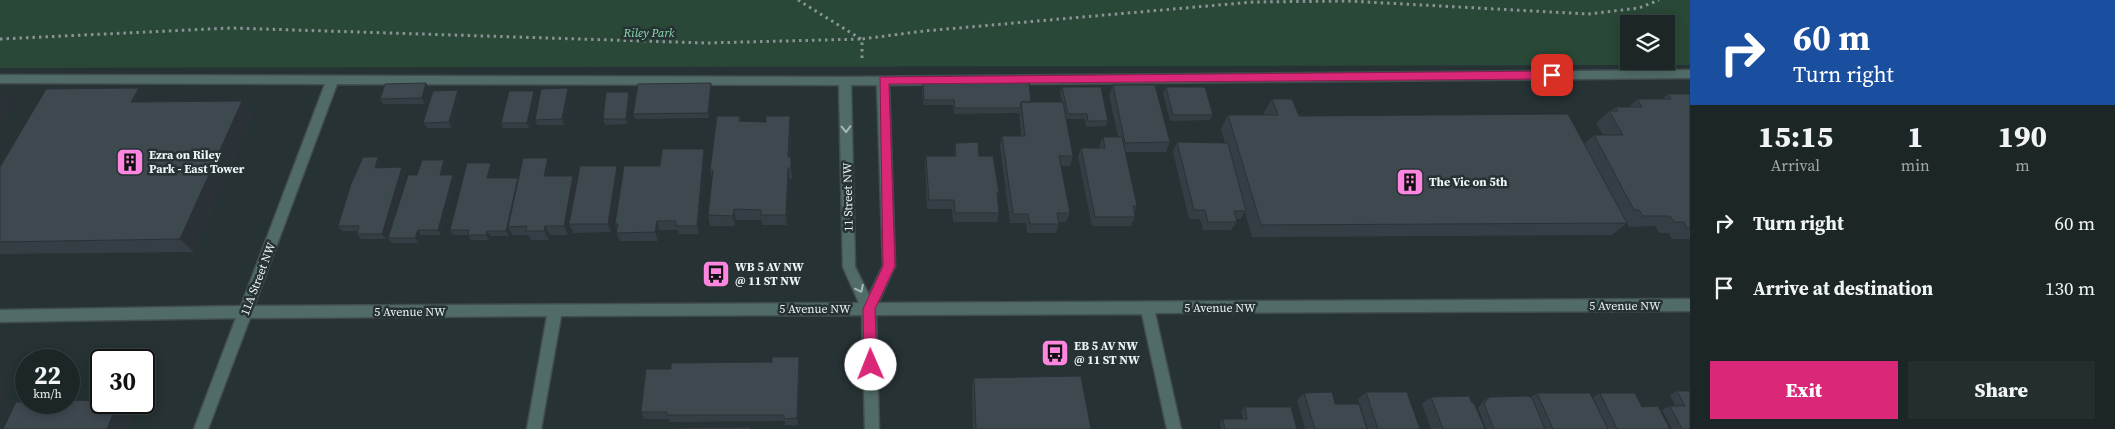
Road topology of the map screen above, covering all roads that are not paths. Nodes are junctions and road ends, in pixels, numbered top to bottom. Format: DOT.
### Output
graph roads {
  1 [pos="1690,74"];
  2 [pos="0,79"];
  3 [pos="333,79"];
  4 [pos="846,80"];
  5 [pos="883,80"];
  6 [pos="1690,305"];
  7 [pos="1147,308"];
  8 [pos="869,309"];
  9 [pos="555,310"];
  10 [pos="245,312"];
  11 [pos="0,316"];
  12 [pos="201,429"];
  13 [pos="534,429"];
  14 [pos="872,429"];
  15 [pos="1174,429"];
  1 -- 5 [label="street"];
  2 -- 3 [label="street"];
  3 -- 4 [label="street"];
  3 -- 10 [label="street, 11A Street NW"];
  4 -- 5 [label="street"];
  4 -- 8 [label="street, 11 Street NW, one-way"];
  5 -- 8 [label="street, 11 Street NW"];
  6 -- 7 [label="street, 5 Avenue NW"];
  7 -- 8 [label="street, 5 Avenue NW"];
  7 -- 15 [label="street"];
  8 -- 9 [label="street, 5 Avenue NW"];
  8 -- 14 [label="street, 11 Street NW"];
  9 -- 10 [label="street, 5 Avenue NW"];
  9 -- 13 [label="street"];
  10 -- 11 [label="street, 5 Avenue NW"];
  10 -- 12 [label="street, 11A Street NW"];
}
